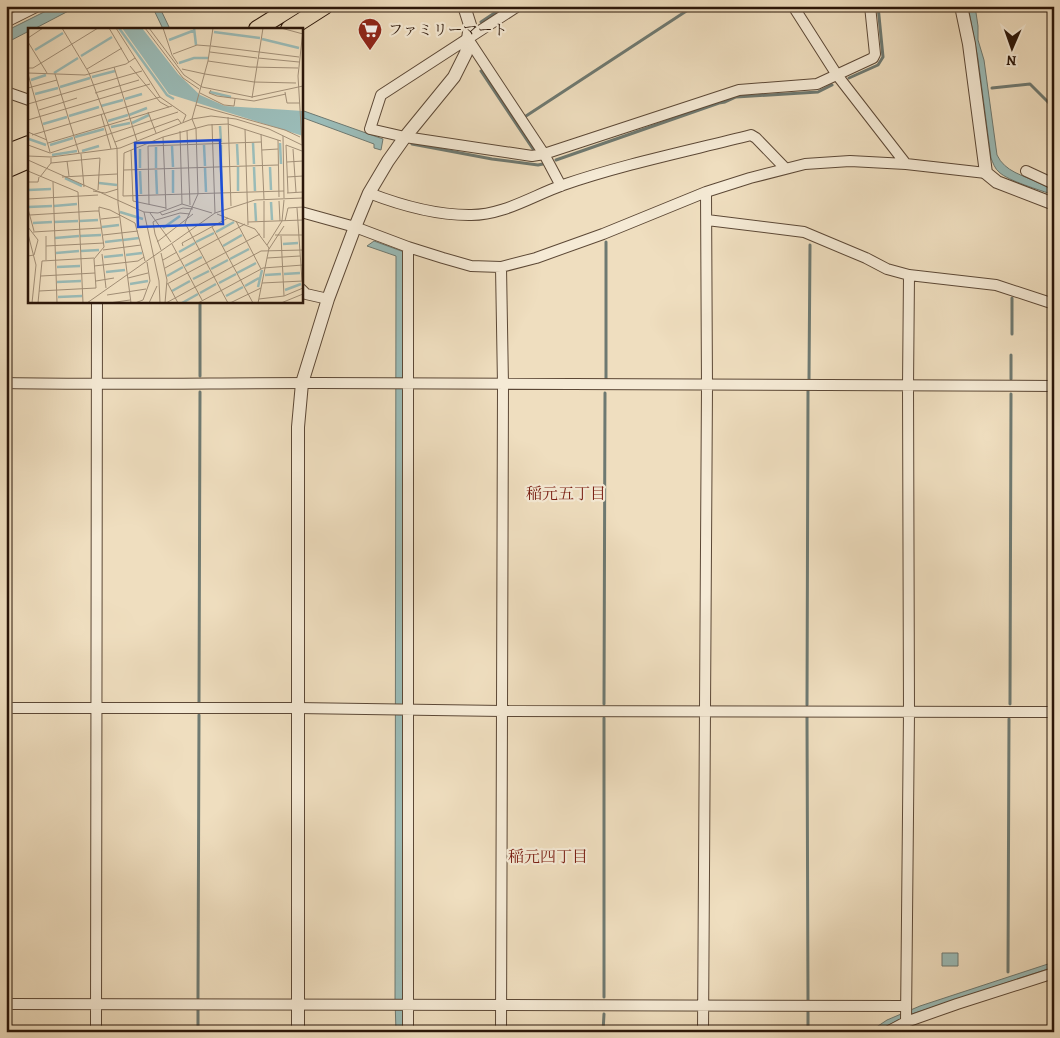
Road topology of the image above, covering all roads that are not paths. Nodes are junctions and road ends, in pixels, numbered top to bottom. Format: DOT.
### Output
graph roads {
  1 [pos="38,6"];
  2 [pos="294,6"];
  3 [pos="325,6"];
  4 [pos="464,6"];
  5 [pos="518,6"];
  6 [pos="793,6"];
  7 [pos="870,6"];
  8 [pos="961,6"];
  9 [pos="6,22"];
  10 [pos="259,28"];
  11 [pos="292,28"];
  12 [pos="468,39"];
  13 [pos="837,75"];
  14 [pos="6,92"];
  15 [pos="28,100"];
  16 [pos="405,136"];
  17 [pos="28,144"];
  18 [pos="6,153"];
  19 [pos="544,154"];
  20 [pos="28,160"];
  21 [pos="906,164"];
  22 [pos="785,168"];
  23 [pos="6,170"];
  24 [pos="1026,171"];
  25 [pos="986,173"];
  26 [pos="1054,184"];
  27 [pos="561,186"];
  28 [pos="706,192"];
  29 [pos="368,193"];
  30 [pos="1054,204"];
  31 [pos="302,212"];
  32 [pos="707,220"];
  33 [pos="355,227"];
  34 [pos="408,247"];
  35 [pos="501,267"];
  36 [pos="909,274"];
  37 [pos="302,290"];
  38 [pos="328,299"];
  39 [pos="97,302"];
  40 [pos="1054,304"];
  41 [pos="6,383"];
  42 [pos="302,383"];
  43 [pos="97,384"];
  44 [pos="407,384"];
  45 [pos="503,385"];
  46 [pos="707,386"];
  47 [pos="908,386"];
  48 [pos="1054,386"];
  49 [pos="6,708"];
  50 [pos="297,708"];
  51 [pos="97,709"];
  52 [pos="407,710"];
  53 [pos="705,710"];
  54 [pos="502,711"];
  55 [pos="909,712"];
  56 [pos="1054,712"];
  57 [pos="1054,973"];
  58 [pos="6,1004"];
  59 [pos="96,1004"];
  60 [pos="298,1004"];
  61 [pos="402,1004"];
  62 [pos="500,1004"];
  63 [pos="703,1005"];
  64 [pos="906,1014"];
  65 [pos="96,1032"];
  66 [pos="298,1032"];
  67 [pos="408,1032"];
  68 [pos="501,1032"];
  69 [pos="703,1032"];
  70 [pos="887,1032"];
  1 -- 9 [label="street"];
  2 -- 10 [label="highway"];
  3 -- 11 [label="highway"];
  4 -- 12 [label="street"];
  5 -- 12 [label="street"];
  6 -- 13 [label="street"];
  7 -- 13 [label="street"];
  8 -- 25 [label="street"];
  12 -- 16 [label="street"];
  12 -- 16 [label="street"];
  12 -- 19 [label="street"];
  13 -- 19 [label="street"];
  13 -- 21 [label="street"];
  14 -- 15 [label="street"];
  16 -- 19 [label="street"];
  16 -- 29 [label="street"];
  17 -- 18 [label="highway"];
  19 -- 27 [label="street"];
  20 -- 23 [label="highway"];
  21 -- 22 [label="street"];
  21 -- 25 [label="street"];
  22 -- 27 [label="street"];
  22 -- 28 [label="street"];
  24 -- 26 [label="street"];
  25 -- 30 [label="street"];
  27 -- 29 [label="street"];
  28 -- 32 [label="street"];
  28 -- 35 [label="street"];
  29 -- 33 [label="street"];
  31 -- 33 [label="street"];
  32 -- 36 [label="street"];
  32 -- 46 [label="street"];
  33 -- 34 [label="street"];
  33 -- 38 [label="street"];
  34 -- 35 [label="street"];
  34 -- 44 [label="street"];
  35 -- 45 [label="street"];
  36 -- 40 [label="street"];
  36 -- 47 [label="street"];
  37 -- 38 [label="street"];
  38 -- 42 [label="street"];
  39 -- 43 [label="street"];
  41 -- 43 [label="street"];
  42 -- 43 [label="street"];
  42 -- 44 [label="street"];
  42 -- 50 [label="street"];
  43 -- 51 [label="street"];
  44 -- 45 [label="street"];
  44 -- 52 [label="street"];
  45 -- 46 [label="street"];
  45 -- 54 [label="street"];
  46 -- 47 [label="street"];
  46 -- 53 [label="street"];
  47 -- 48 [label="street"];
  47 -- 55 [label="street"];
  49 -- 51 [label="street"];
  50 -- 51 [label="street"];
  50 -- 52 [label="street"];
  50 -- 60 [label="street"];
  51 -- 59 [label="street"];
  52 -- 54 [label="street"];
  52 -- 61 [label="street"];
  53 -- 54 [label="street"];
  53 -- 55 [label="street"];
  53 -- 63 [label="street"];
  54 -- 62 [label="street"];
  55 -- 56 [label="street"];
  55 -- 64 [label="street"];
  57 -- 64 [label="street"];
  58 -- 59 [label="street"];
  59 -- 60 [label="street"];
  59 -- 65 [label="street"];
  60 -- 61 [label="street"];
  60 -- 66 [label="street"];
  61 -- 62 [label="street"];
  61 -- 67 [label="street"];
  62 -- 63 [label="street"];
  62 -- 68 [label="street"];
  63 -- 64 [label="street"];
  63 -- 69 [label="street"];
  64 -- 70 [label="street"];
}
